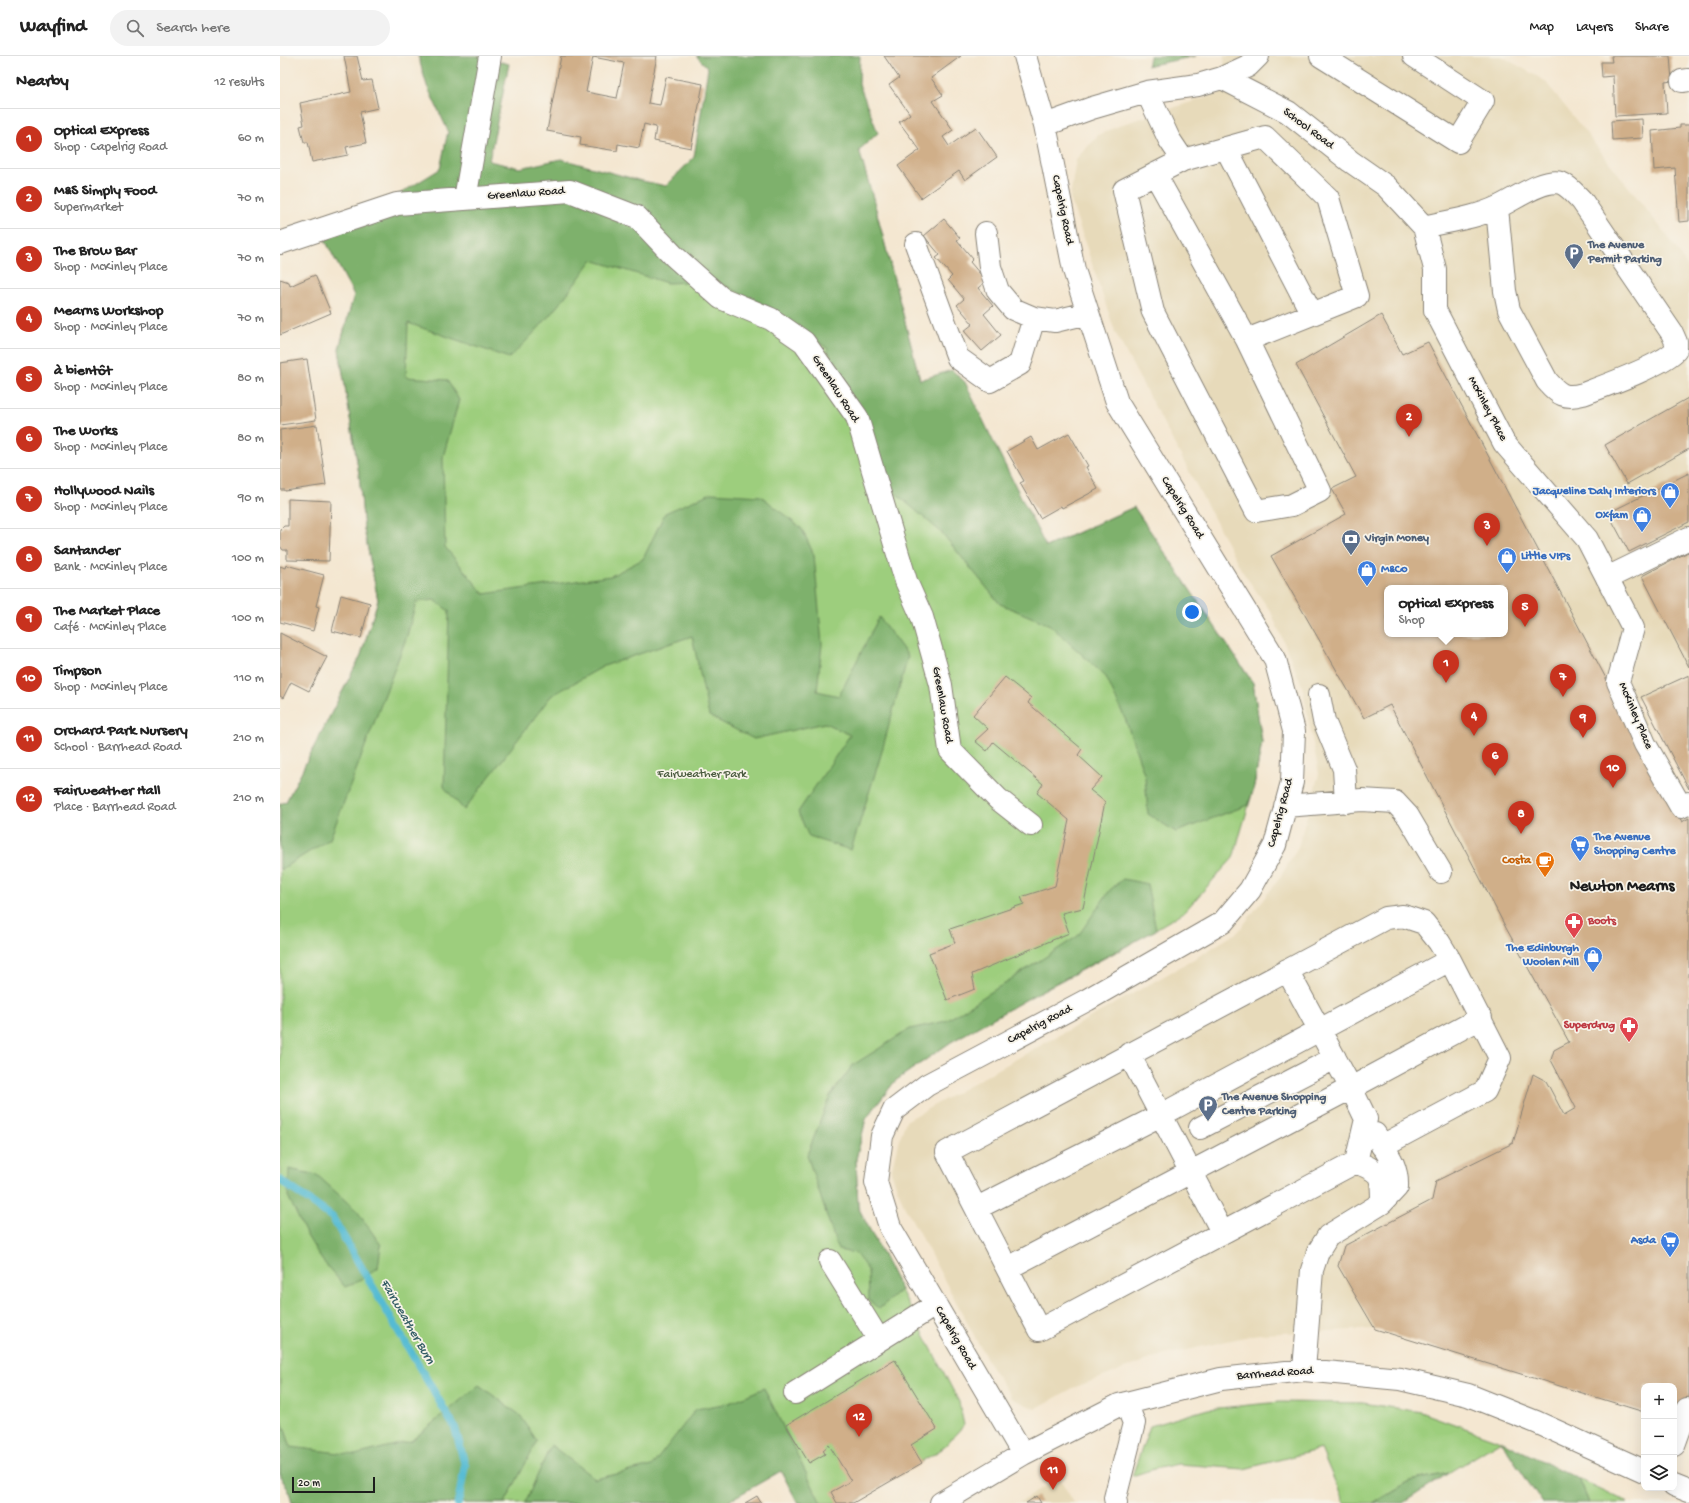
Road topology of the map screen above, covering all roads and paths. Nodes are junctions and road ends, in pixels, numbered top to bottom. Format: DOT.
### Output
graph roads {
  1 [pos="490,56"];
  2 [pos="1025,56"];
  3 [pos="1258,56"];
  4 [pos="1321,56"];
  5 [pos="1414,56"];
  6 [pos="1222,78"];
  7 [pos="1147,92"];
  8 [pos="1045,125"];
  9 [pos="1226,148"];
  10 [pos="1183,160"];
  11 [pos="1155,174"];
  12 [pos="465,199"];
  13 [pos="1497,208"];
  14 [pos="1424,226"];
  15 [pos="986,233"];
  16 [pos="280,243"];
  17 [pos="916,244"];
  18 [pos="1435,310"];
  19 [pos="1088,312"];
  20 [pos="1312,314"];
  21 [pos="1034,318"];
  22 [pos="1247,340"];
  23 [pos="1689,538"];
  24 [pos="1607,578"];
  25 [pos="1319,695"];
  26 [pos="1346,802"];
  27 [pos="1685,805"];
  28 [pos="1285,806"];
  29 [pos="1031,825"];
  30 [pos="1441,872"];
  31 [pos="1450,960"];
  32 [pos="1287,970"];
  33 [pos="1481,1018"];
  34 [pos="1320,1029"];
  35 [pos="1129,1054"];
  36 [pos="1335,1058"];
  37 [pos="1351,1088"];
  38 [pos="1161,1115"];
  39 [pos="1366,1119"];
  40 [pos="1200,1128"];
  41 [pos="1382,1146"];
  42 [pos="1356,1162"];
  43 [pos="1192,1171"];
  44 [pos="1382,1203"];
  45 [pos="977,1208"];
  46 [pos="1222,1232"];
  47 [pos="830,1261"];
  48 [pos="1008,1268"];
  49 [pos="935,1305"];
  50 [pos="879,1340"];
  51 [pos="1304,1370"];
  52 [pos="796,1393"];
  53 [pos="1126,1403"];
  54 [pos="1687,1409"];
  55 [pos="1677,1437"];
  56 [pos="1023,1454"];
  57 [pos="1641,1470"];
  58 [pos="941,1503"];
  59 [pos="1116,1503"];
  1 -- 12 [label="street"];
  2 -- 8 [label="street, Capelrig Road"];
  3 -- 6 [label="street"];
  4 -- 5 [label="street"];
  6 -- 7 [label="street"];
  6 -- 14 [label="street, School Road"];
  7 -- 8 [label="street"];
  7 -- 10 [label="street"];
  8 -- 19 [label="street, Capelrig Road"];
  9 -- 10 [label="street"];
  9 -- 20 [label="street"];
  9 -- 20 [label="street"];
  10 -- 11 [label="street"];
  11 -- 22 [label="street"];
  11 -- 22 [label="street"];
  12 -- 16 [label="street, Greenlaw Road"];
  12 -- 29 [label="street, Greenlaw Road"];
  13 -- 13 [label="street"];
  13 -- 14 [label="street"];
  14 -- 18 [label="street, School Road"];
  15 -- 21 [label="street"];
  17 -- 21 [label="street"];
  18 -- 24 [label="street, McKinley Place"];
  19 -- 21 [label="street"];
  19 -- 28 [label="street, Capelrig Road"];
  20 -- 22 [label="street"];
  23 -- 24 [label="street"];
  24 -- 27 [label="street, McKinley Place"];
  25 -- 26 [label="street"];
  26 -- 28 [label="street"];
  26 -- 30 [label="street"];
  28 -- 49 [label="street, Capelrig Road"];
  31 -- 32 [label="street"];
  31 -- 33 [label="street"];
  31 -- 34 [label="street"];
  32 -- 34 [label="street"];
  32 -- 35 [label="street"];
  33 -- 37 [label="street"];
  33 -- 41 [label="street"];
  34 -- 36 [label="street"];
  34 -- 38 [label="street"];
  35 -- 38 [label="street"];
  35 -- 45 [label="street"];
  36 -- 37 [label="street"];
  36 -- 40 [label="street"];
  37 -- 39 [label="street"];
  37 -- 43 [label="street"];
  38 -- 43 [label="street"];
  38 -- 45 [label="street"];
  39 -- 41 [label="street"];
  39 -- 42 [label="street"];
  41 -- 44 [label="street"];
  42 -- 44 [label="street"];
  42 -- 46 [label="street"];
  43 -- 46 [label="street"];
  43 -- 48 [label="street"];
  44 -- 51 [label="street"];
  45 -- 48 [label="street"];
  46 -- 48 [label="street"];
  47 -- 50 [label="street"];
  49 -- 50 [label="street"];
  49 -- 56 [label="street, Capelrig Road"];
  50 -- 52 [label="street"];
  51 -- 53 [label="street, Barrhead Road"];
  51 -- 57 [label="street, Barrhead Road"];
  53 -- 56 [label="street, Barrhead Road"];
  53 -- 59 [label="street"];
  54 -- 55 [label="street"];
  56 -- 58 [label="street, Barrhead Road"];
}
